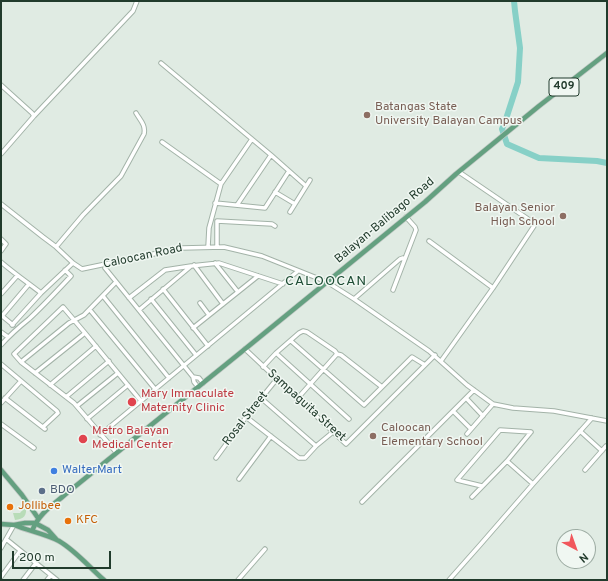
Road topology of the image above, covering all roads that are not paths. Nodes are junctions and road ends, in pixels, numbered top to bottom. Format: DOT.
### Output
graph roads {
  1 [pos="137,1"];
  2 [pos="606,54"];
  3 [pos="161,63"];
  4 [pos="1,85"];
  5 [pos="136,113"];
  6 [pos="34,116"];
  7 [pos="252,139"];
  8 [pos="162,142"];
  9 [pos="2,151"];
  10 [pos="271,155"];
  11 [pos="289,170"];
  12 [pos="459,172"];
  13 [pos="310,180"];
  14 [pos="221,184"];
  15 [pos="306,186"];
  16 [pos="275,192"];
  17 [pos="215,203"];
  18 [pos="1,204"];
  19 [pos="295,204"];
  20 [pos="237,205"];
  21 [pos="290,212"];
  22 [pos="406,217"];
  23 [pos="276,226"];
  24 [pos="1,239"];
  25 [pos="429,241"];
  26 [pos="56,247"];
  27 [pos="217,247"];
  28 [pos="208,248"];
  29 [pos="1,251"];
  30 [pos="405,259"];
  31 [pos="1,262"];
  32 [pos="73,263"];
  33 [pos="215,263"];
  34 [pos="5,265"];
  35 [pos="192,266"];
  36 [pos="105,268"];
  37 [pos="1,270"];
  38 [pos="65,270"];
  39 [pos="298,271"];
  40 [pos="17,276"];
  41 [pos="258,276"];
  42 [pos="116,282"];
  43 [pos="327,282"];
  44 [pos="29,284"];
  45 [pos="283,284"];
  46 [pos="493,288"];
  47 [pos="163,289"];
  48 [pos="393,290"];
  49 [pos="238,292"];
  50 [pos="41,293"];
  51 [pos="1,294"];
  52 [pos="103,296"];
  53 [pos="129,298"];
  54 [pos="354,298"];
  55 [pos="151,299"];
  56 [pos="200,303"];
  57 [pos="223,304"];
  58 [pos="90,310"];
  59 [pos="139,310"];
  60 [pos="1,315"];
  61 [pos="209,315"];
  62 [pos="74,320"];
  63 [pos="12,325"];
  64 [pos="193,328"];
  65 [pos="17,329"];
  66 [pos="1,332"];
  67 [pos="85,333"];
  68 [pos="8,337"];
  69 [pos="291,341"];
  70 [pos="1,345"];
  71 [pos="96,346"];
  72 [pos="208,346"];
  73 [pos="245,349"];
  74 [pos="276,353"];
  75 [pos="337,354"];
  76 [pos="196,355"];
  77 [pos="435,355"];
  78 [pos="109,361"];
  79 [pos="441,361"];
  80 [pos="21,362"];
  81 [pos="1,364"];
  82 [pos="425,365"];
  83 [pos="184,366"];
  84 [pos="263,367"];
  85 [pos="324,370"];
  86 [pos="35,373"];
  87 [pos="118,373"];
  88 [pos="193,377"];
  89 [pos="169,378"];
  90 [pos="276,380"];
  91 [pos="21,381"];
  92 [pos="203,383"];
  93 [pos="310,384"];
  94 [pos="50,385"];
  95 [pos="128,385"];
  96 [pos="198,387"];
  97 [pos="382,387"];
  98 [pos="156,389"];
  99 [pos="474,390"];
  100 [pos="66,397"];
  101 [pos="6,398"];
  102 [pos="261,398"];
  103 [pos="466,398"];
  104 [pos="298,399"];
  105 [pos="141,401"];
  106 [pos="1,403"];
  107 [pos="493,404"];
  108 [pos="76,406"];
  109 [pos="453,411"];
  110 [pos="483,416"];
  111 [pos="246,417"];
  112 [pos="349,418"];
  113 [pos="592,418"];
  114 [pos="87,419"];
  115 [pos="607,421"];
  116 [pos="1,424"];
  117 [pos="471,429"];
  118 [pos="580,431"];
  119 [pos="333,432"];
  120 [pos="467,434"];
  121 [pos="100,435"];
  122 [pos="271,436"];
  123 [pos="316,446"];
  124 [pos="606,446"];
  125 [pos="34,448"];
  126 [pos="602,451"];
  127 [pos="116,452"];
  128 [pos="216,458"];
  129 [pos="506,461"];
  130 [pos="1,470"];
  131 [pos="585,470"];
  132 [pos="239,479"];
  133 [pos="533,484"];
  134 [pos="482,486"];
  135 [pos="472,497"];
  136 [pos="362,502"];
  137 [pos="38,518"];
  138 [pos="35,523"];
  139 [pos="1,524"];
  140 [pos="14,525"];
  141 [pos="32,530"];
  142 [pos="6,540"];
  143 [pos="58,541"];
  144 [pos="1,548"];
  145 [pos="265,549"];
  146 [pos="20,551"];
  147 [pos="36,563"];
  148 [pos="51,575"];
  149 [pos="1,577"];
  150 [pos="102,579"];
  151 [pos="23,580"];
  152 [pos="47,580"];
  153 [pos="57,580"];
  154 [pos="238,580"];
  155 [pos="449,580"];
  1 -- 6 [label="street"];
  2 -- 12 [label="main road, Balayan-Balibago Road / 409"];
  3 -- 7 [label="street"];
  4 -- 6 [label="street"];
  5 -- 26 [label="street"];
  6 -- 9 [label="street"];
  7 -- 10 [label="street"];
  7 -- 14 [label="street"];
  8 -- 14 [label="street"];
  10 -- 11 [label="street"];
  10 -- 20 [label="street"];
  11 -- 15 [label="street"];
  11 -- 16 [label="street"];
  12 -- 22 [label="main road, Balayan-Balibago Road / 409"];
  12 -- 46 [label="street"];
  13 -- 15 [label="street"];
  14 -- 17 [label="street"];
  15 -- 19 [label="street"];
  16 -- 19 [label="street"];
  16 -- 20 [label="street"];
  17 -- 20 [label="street"];
  17 -- 28 [label="street"];
  18 -- 26 [label="street"];
  19 -- 21 [label="street"];
  22 -- 30 [label="street"];
  22 -- 43 [label="main road, Balayan-Balibago Road / 409"];
  23 -- 27 [label="street"];
  24 -- 29 [label="street"];
  25 -- 46 [label="street"];
  26 -- 32 [label="street"];
  27 -- 28 [label="street, Caloocan Road"];
  27 -- 43 [label="street, Caloocan Road"];
  28 -- 32 [label="street, Caloocan Road"];
  30 -- 48 [label="street"];
  30 -- 54 [label="street"];
  31 -- 34 [label="street"];
  32 -- 38 [label="street"];
  33 -- 35 [label="street"];
  33 -- 41 [label="street"];
  33 -- 49 [label="street"];
  34 -- 37 [label="street"];
  34 -- 40 [label="street"];
  35 -- 47 [label="street"];
  35 -- 53 [label="street"];
  35 -- 57 [label="street"];
  36 -- 42 [label="street"];
  38 -- 50 [label="street"];
  38 -- 65 [label="street"];
  39 -- 45 [label="street"];
  40 -- 44 [label="street"];
  40 -- 51 [label="street"];
  41 -- 45 [label="street"];
  41 -- 49 [label="street"];
  42 -- 52 [label="street"];
  42 -- 53 [label="street"];
  43 -- 54 [label="street, Caloocan Road"];
  43 -- 73 [label="main road, Balayan-Balibago Road / 409"];
  44 -- 50 [label="street"];
  44 -- 60 [label="street"];
  45 -- 72 [label="street"];
  46 -- 79 [label="street"];
  47 -- 55 [label="street"];
  47 -- 64 [label="street"];
  49 -- 57 [label="street"];
  50 -- 63 [label="street"];
  52 -- 58 [label="street"];
  52 -- 89 [label="street"];
  53 -- 59 [label="street"];
  54 -- 77 [label="street, Caloocan Road"];
  55 -- 59 [label="street"];
  55 -- 76 [label="street"];
  56 -- 61 [label="street"];
  57 -- 61 [label="street"];
  58 -- 62 [label="street"];
  58 -- 98 [label="street"];
  59 -- 83 [label="street"];
  60 -- 63 [label="street"];
  61 -- 64 [label="street"];
  62 -- 67 [label="street"];
  62 -- 80 [label="street"];
  62 -- 80 [label="street"];
  63 -- 65 [label="street"];
  64 -- 72 [label="street"];
  65 -- 68 [label="street"];
  66 -- 68 [label="street"];
  67 -- 71 [label="street"];
  67 -- 86 [label="street"];
  68 -- 70 [label="street"];
  69 -- 74 [label="street"];
  69 -- 75 [label="street"];
  69 -- 85 [label="street"];
  71 -- 78 [label="street"];
  71 -- 94 [label="street"];
  72 -- 76 [label="street"];
  73 -- 84 [label="street, Sampaguita Street"];
  73 -- 92 [label="main road, Balayan-Balibago Road / 409"];
  74 -- 84 [label="street"];
  74 -- 93 [label="street"];
  75 -- 85 [label="street"];
  75 -- 97 [label="street"];
  76 -- 83 [label="street"];
  77 -- 79 [label="street, Caloocan Road"];
  77 -- 82 [label="street, Sampaguita Street"];
  78 -- 87 [label="street"];
  78 -- 100 [label="street"];
  79 -- 99 [label="street, Caloocan Road"];
  80 -- 86 [label="street"];
  81 -- 91 [label="street"];
  82 -- 97 [label="street"];
  82 -- 119 [label="street, Sampaguita Street"];
  83 -- 88 [label="street"];
  83 -- 89 [label="street"];
  84 -- 90 [label="street, Sampaguita Street"];
  85 -- 93 [label="street"];
  85 -- 97 [label="street"];
  86 -- 94 [label="street"];
  87 -- 95 [label="street"];
  87 -- 108 [label="street"];
  88 -- 92 [label="street"];
  88 -- 96 [label="street"];
  89 -- 98 [label="street"];
  90 -- 102 [label="street, Rosal Street"];
  90 -- 104 [label="street, Sampaguita Street"];
  91 -- 101 [label="street"];
  91 -- 101 [label="street"];
  92 -- 96 [label="main road, Balayan-Balibago Road / 409"];
  93 -- 104 [label="street"];
  93 -- 112 [label="street"];
  94 -- 100 [label="street"];
  95 -- 105 [label="street"];
  95 -- 114 [label="street"];
  96 -- 127 [label="main road, Balayan-Balibago Road / 409"];
  98 -- 105 [label="street"];
  99 -- 103 [label="street"];
  99 -- 107 [label="street, Caloocan Road"];
  100 -- 108 [label="street"];
  101 -- 106 [label="street"];
  102 -- 111 [label="street, Rosal Street"];
  102 -- 123 [label="street"];
  103 -- 109 [label="street"];
  103 -- 110 [label="street"];
  104 -- 119 [label="street, Sampaguita Street"];
  105 -- 121 [label="street"];
  107 -- 110 [label="street"];
  107 -- 113 [label="street"];
  108 -- 114 [label="street"];
  109 -- 117 [label="street"];
  109 -- 136 [label="street"];
  110 -- 117 [label="street"];
  111 -- 122 [label="street"];
  111 -- 128 [label="street, Rosal Street"];
  113 -- 115 [label="street"];
  113 -- 118 [label="street"];
  114 -- 121 [label="street"];
  116 -- 125 [label="street"];
  117 -- 120 [label="street"];
  118 -- 126 [label="street"];
  118 -- 133 [label="street"];
  119 -- 123 [label="street"];
  121 -- 127 [label="street"];
  122 -- 123 [label="street"];
  122 -- 132 [label="street"];
  124 -- 126 [label="street"];
  126 -- 131 [label="street"];
  127 -- 137 [label="main road, Balayan-Balibago Road / 409"];
  129 -- 133 [label="street"];
  129 -- 134 [label="street"];
  129 -- 134 [label="street"];
  130 -- 137 [label="main road"];
  133 -- 155 [label="street"];
  134 -- 135 [label="street"];
  137 -- 138 [label="main road, Balayan-Balibago Road / 409"];
  138 -- 140 [label="main road"];
  138 -- 141 [label="main road, Balayan-Balibago Road / 409"];
  138 -- 143 [label="main road"];
  139 -- 140 [label="main road"];
  140 -- 141 [label="main road"];
  140 -- 142 [label="street"];
  141 -- 143 [label="main road"];
  142 -- 144 [label="street"];
  142 -- 146 [label="street"];
  143 -- 150 [label="main road"];
  145 -- 154 [label="street"];
  146 -- 147 [label="street"];
  146 -- 149 [label="street"];
  147 -- 148 [label="street"];
  147 -- 151 [label="street"];
  148 -- 152 [label="street"];
  148 -- 153 [label="street"];
}
